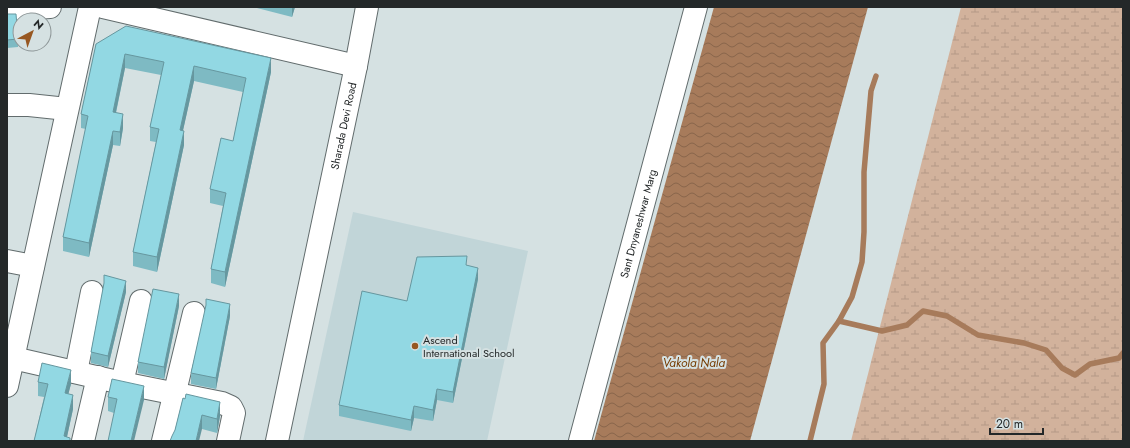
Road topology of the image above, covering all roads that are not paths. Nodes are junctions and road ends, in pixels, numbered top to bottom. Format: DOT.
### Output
graph roads {
  1 [pos="50,7"];
  2 [pos="90,7"];
  3 [pos="103,7"];
  4 [pos="367,7"];
  5 [pos="696,7"];
  6 [pos="7,10"];
  7 [pos="356,66"];
  8 [pos="7,105"];
  9 [pos="67,109"];
  10 [pos="7,261"];
  11 [pos="33,266"];
  12 [pos="92,292"];
  13 [pos="141,301"];
  14 [pos="194,313"];
  15 [pos="13,358"];
  16 [pos="76,372"];
  17 [pos="98,377"];
  18 [pos="122,382"];
  19 [pos="7,386"];
  20 [pos="174,393"];
  21 [pos="83,441"];
  22 [pos="163,441"];
  23 [pos="228,441"];
  24 [pos="277,441"];
  25 [pos="580,441"];
  1 -- 6 [label="street"];
  2 -- 9 [label="street"];
  3 -- 7 [label="street"];
  4 -- 7 [label="street, Sharada Devi Road"];
  5 -- 25 [label="street, Sant Dnyaneshwar Marg"];
  7 -- 24 [label="street, Sharada Devi Road"];
  8 -- 9 [label="street"];
  9 -- 11 [label="street"];
  10 -- 11 [label="street"];
  11 -- 15 [label="street"];
  12 -- 16 [label="street"];
  13 -- 18 [label="street"];
  14 -- 20 [label="street"];
  15 -- 16 [label="street"];
  15 -- 19 [label="street"];
  16 -- 17 [label="street"];
  17 -- 18 [label="street"];
  17 -- 21 [label="street"];
  18 -- 20 [label="street"];
  20 -- 22 [label="street"];
  20 -- 23 [label="street"];
}
